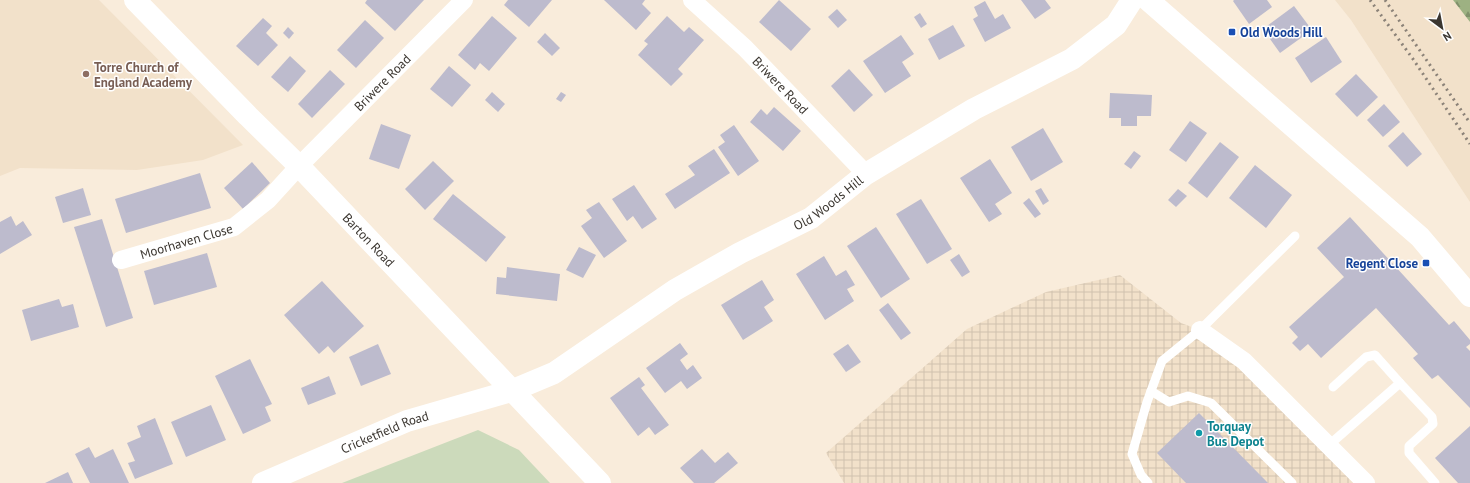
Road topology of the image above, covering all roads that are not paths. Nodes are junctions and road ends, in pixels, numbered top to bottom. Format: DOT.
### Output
graph roads {
  1 [pos="135,0"];
  2 [pos="464,0"];
  3 [pos="692,0"];
  4 [pos="1132,0"];
  5 [pos="1148,0"];
  6 [pos="299,166"];
  7 [pos="866,174"];
  8 [pos="1296,236"];
  9 [pos="121,260"];
  10 [pos="1470,296"];
  11 [pos="1200,330"];
  12 [pos="1400,383"];
  13 [pos="1333,386"];
  14 [pos="511,391"];
  15 [pos="1151,391"];
  16 [pos="1329,445"];
  17 [pos="263,483"];
  18 [pos="600,483"];
  19 [pos="1148,483"];
  20 [pos="1292,483"];
  21 [pos="1366,483"];
  22 [pos="1436,483"];
  1 -- 6 [label="street, Barton Road"];
  2 -- 6 [label="street, Briwere Road"];
  3 -- 7 [label="street, Briwere Road"];
  4 -- 7 [label="street, Old Woods Hill"];
  5 -- 10 [label="street"];
  6 -- 9 [label="street, Moorhaven Close"];
  6 -- 14 [label="street, Barton Road"];
  7 -- 14 [label="street, Old Woods Hill"];
  8 -- 11 [label="lane"];
  11 -- 15 [label="lane"];
  11 -- 16 [label="street"];
  12 -- 13 [label="lane"];
  12 -- 16 [label="lane"];
  12 -- 22 [label="lane"];
  14 -- 17 [label="street, Cricketfield Road"];
  14 -- 18 [label="street, Barton Road"];
  15 -- 19 [label="lane"];
  15 -- 20 [label="lane"];
  16 -- 21 [label="street"];
}
